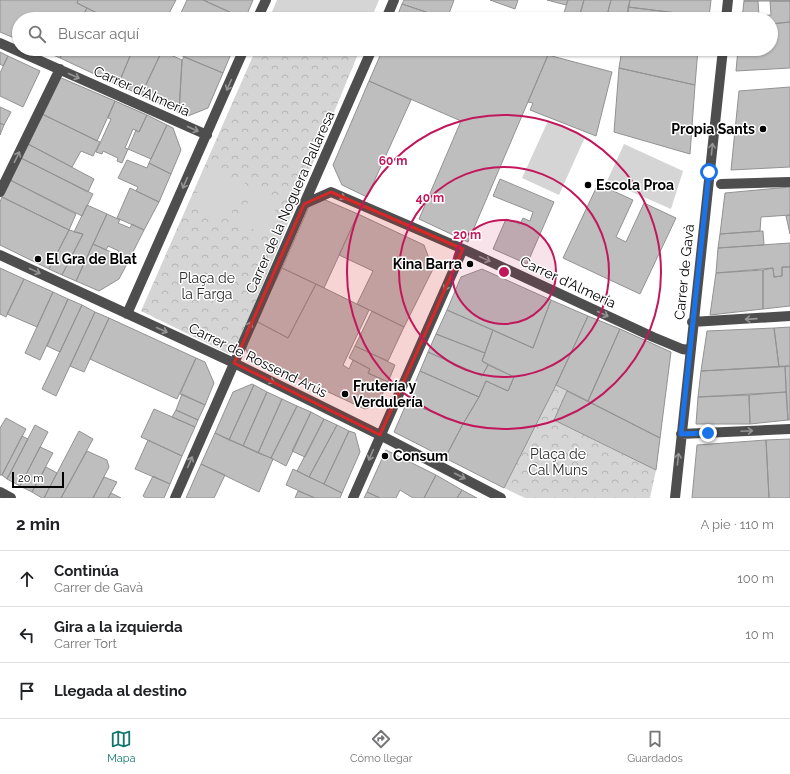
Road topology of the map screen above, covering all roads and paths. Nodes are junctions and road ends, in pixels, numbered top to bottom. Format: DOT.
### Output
graph roads {
  1 [pos="266,0"];
  2 [pos="394,0"];
  3 [pos="728,0"];
  4 [pos="261,12"];
  5 [pos="389,12"];
  6 [pos="727,12"];
  7 [pos="0,43"];
  8 [pos="12,48"];
  9 [pos="29,56"];
  10 [pos="241,56"];
  11 [pos="369,56"];
  12 [pos="722,56"];
  13 [pos="60,70"];
  14 [pos="207,135"];
  15 [pos="790,182"];
  16 [pos="721,184"];
  17 [pos="0,192"];
  18 [pos="304,204"];
  19 [pos="463,249"];
  20 [pos="0,254"];
  21 [pos="127,314"];
  22 [pos="790,316"];
  23 [pos="692,322"];
  24 [pos="690,350"];
  25 [pos="234,363"];
  26 [pos="790,429"];
  27 [pos="681,434"];
  28 [pos="380,435"];
  29 [pos="0,492"];
  30 [pos="11,498"];
  31 [pos="175,498"];
  32 [pos="353,498"];
  33 [pos="501,498"];
  34 [pos="675,498"];
  1 -- 4 [label="street"];
  2 -- 5 [label="street"];
  3 -- 6 [label="street"];
  7 -- 8 [label="street, Carrer d'Almería"];
  9 -- 13 [label="street, Carrer d'Almería"];
  10 -- 14 [label="street, one-way"];
  11 -- 18 [label="street, Carrer de la Noguera Pallaresa"];
  23 -- 12 [label="street, Carrer de Gavà, one-way"];
  13 -- 14 [label="street, Carrer d'Almería, one-way"];
  17 -- 13 [label="street, one-way"];
  14 -- 21 [label="street, one-way"];
  15 -- 16 [label="street"];
  18 -- 19 [label="street, Carrer d'Almería, one-way"];
  25 -- 18 [label="street, Carrer de la Noguera Pallaresa, one-way"];
  19 -- 24 [label="street, Carrer d'Almería, one-way"];
  19 -- 28 [label="street, one-way"];
  20 -- 21 [label="street, Carrer de Rossend Arús, one-way"];
  21 -- 25 [label="street, Carrer de Rossend Arús, one-way"];
  22 -- 23 [label="street, one-way"];
  23 -- 24 [label="street, Carrer de Gavà"];
  24 -- 27 [label="street, Carrer de Gavà"];
  25 -- 28 [label="street, Carrer de Rossend Arús, one-way"];
  31 -- 25 [label="street, Carrer de la Noguera Pallaresa, one-way"];
  27 -- 26 [label="street, one-way"];
  34 -- 27 [label="street, Carrer de Gavà, one-way"];
  28 -- 32 [label="street, one-way"];
  28 -- 33 [label="street, Carrer de Rossend Arús, one-way"];
  29 -- 30 [label="street"];
}
